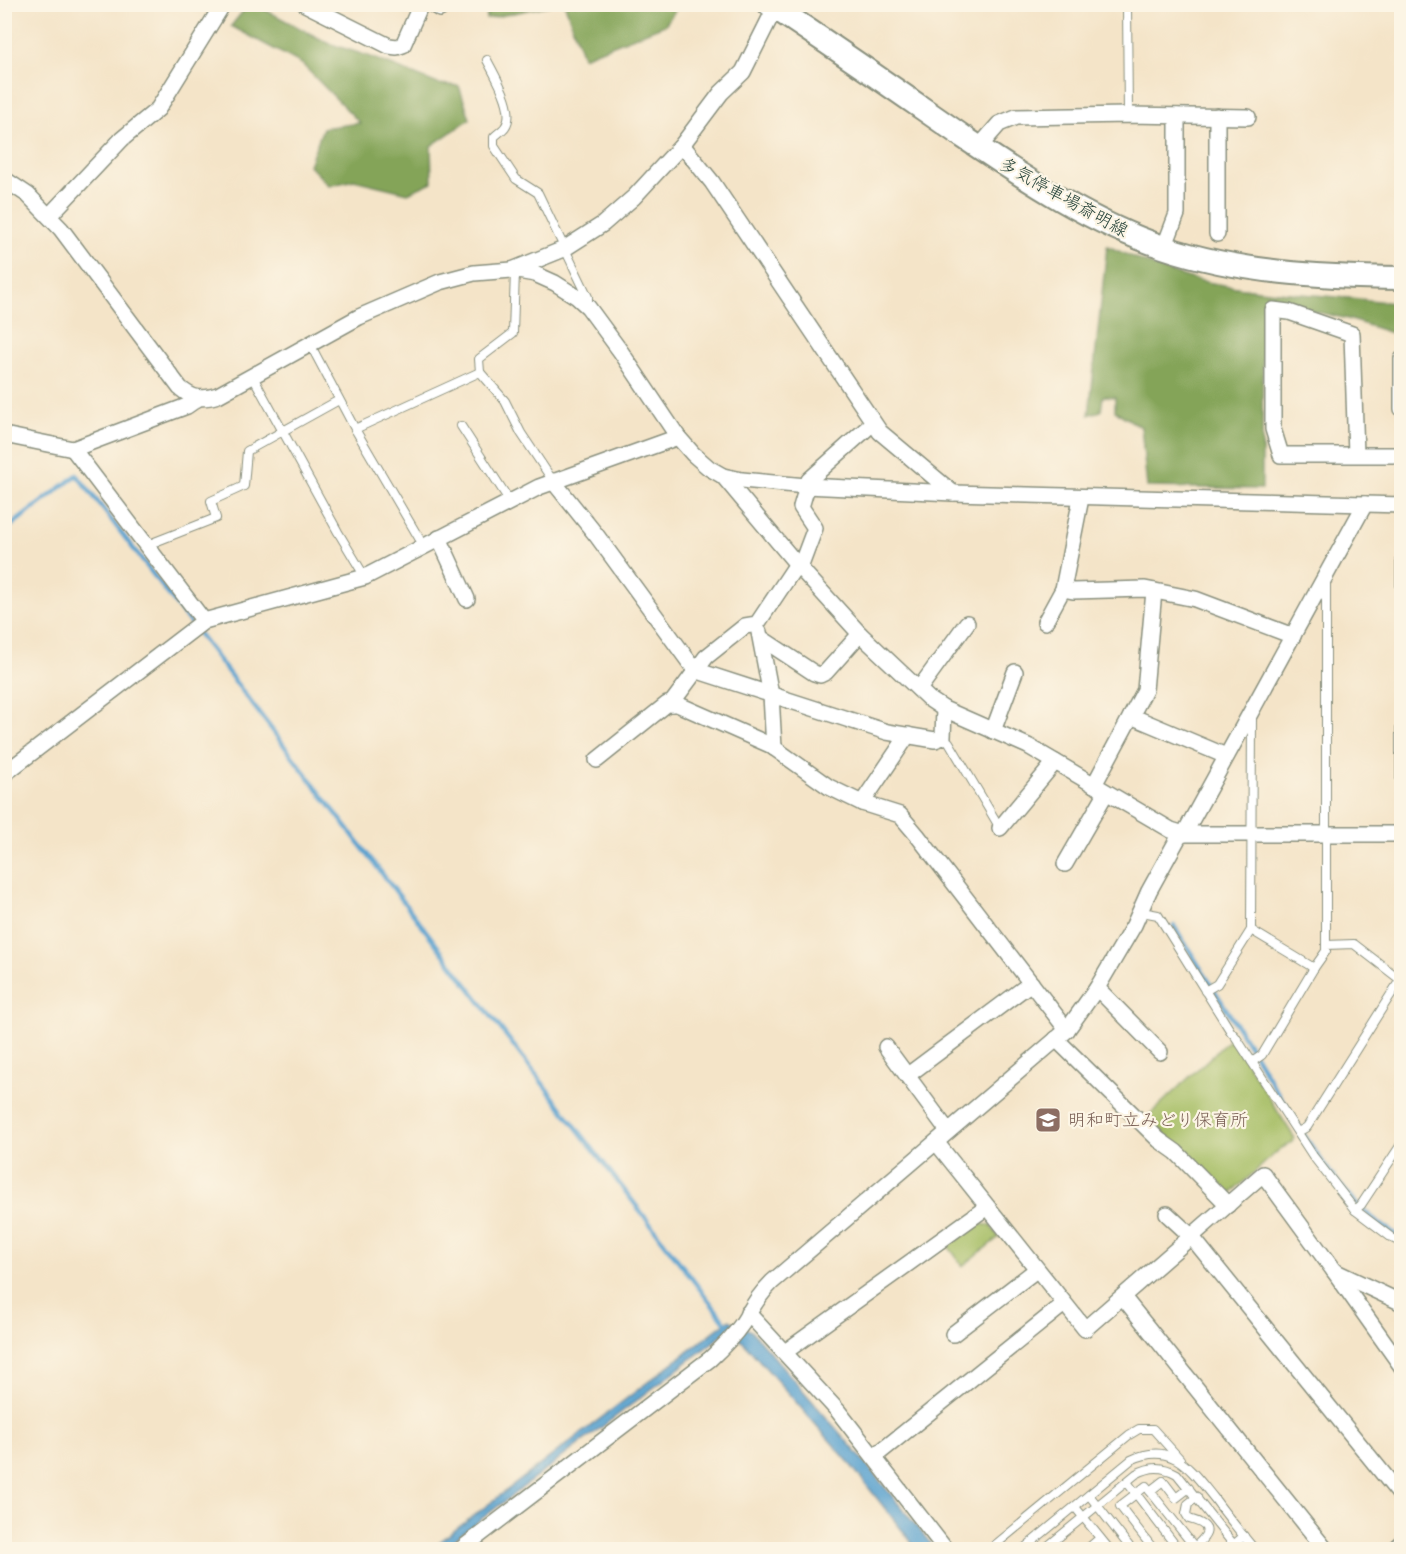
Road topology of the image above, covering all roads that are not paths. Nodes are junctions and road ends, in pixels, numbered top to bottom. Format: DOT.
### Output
graph roads {
  1 [pos="223,4"];
  2 [pos="305,4"];
  3 [pos="421,4"];
  4 [pos="1127,4"];
  5 [pos="774,6"];
  6 [pos="487,60"];
  7 [pos="1128,115"];
  8 [pos="1177,116"];
  9 [pos="1217,116"];
  10 [pos="1248,117"];
  11 [pos="682,145"];
  12 [pos="979,147"];
  13 [pos="4,178"];
  14 [pos="49,216"];
  15 [pos="1217,234"];
  16 [pos="1164,248"];
  17 [pos="564,249"];
  18 [pos="514,271"];
  19 [pos="1401,278"];
  20 [pos="588,307"];
  21 [pos="310,344"];
  22 [pos="1401,359"];
  23 [pos="480,372"];
  24 [pos="253,376"];
  25 [pos="1401,390"];
  26 [pos="197,399"];
  27 [pos="339,400"];
  28 [pos="1401,409"];
  29 [pos="873,423"];
  30 [pos="460,426"];
  31 [pos="355,429"];
  32 [pos="283,432"];
  33 [pos="4,435"];
  34 [pos="678,437"];
  35 [pos="73,449"];
  36 [pos="1356,455"];
  37 [pos="1401,455"];
  38 [pos="723,476"];
  39 [pos="553,481"];
  40 [pos="806,486"];
  41 [pos="953,493"];
  42 [pos="1081,498"];
  43 [pos="511,503"];
  44 [pos="1365,504"];
  45 [pos="1400,505"];
  46 [pos="439,538"];
  47 [pos="147,545"];
  48 [pos="423,545"];
  49 [pos="798,566"];
  50 [pos="1326,575"];
  51 [pos="365,577"];
  52 [pos="1063,589"];
  53 [pos="1154,591"];
  54 [pos="467,599"];
  55 [pos="204,621"];
  56 [pos="1045,622"];
  57 [pos="967,623"];
  58 [pos="759,631"];
  59 [pos="860,634"];
  60 [pos="1293,636"];
  61 [pos="695,670"];
  62 [pos="1015,672"];
  63 [pos="919,689"];
  64 [pos="771,695"];
  65 [pos="671,704"];
  66 [pos="1252,708"];
  67 [pos="944,709"];
  68 [pos="1131,716"];
  69 [pos="993,731"];
  70 [pos="908,735"];
  71 [pos="943,737"];
  72 [pos="774,748"];
  73 [pos="1227,756"];
  74 [pos="597,760"];
  75 [pos="1055,762"];
  76 [pos="4,774"];
  77 [pos="1100,789"];
  78 [pos="862,803"];
  79 [pos="1000,828"];
  80 [pos="1182,833"];
  81 [pos="1252,834"];
  82 [pos="1326,834"];
  83 [pos="1401,834"];
  84 [pos="1065,864"];
  85 [pos="1142,912"];
  86 [pos="1251,930"];
  87 [pos="1326,945"];
  88 [pos="1314,968"];
  89 [pos="1401,980"];
  90 [pos="1031,983"];
  91 [pos="1097,988"];
  92 [pos="1205,991"];
  93 [pos="1062,1034"];
  94 [pos="886,1047"];
  95 [pos="1160,1052"];
  96 [pos="1252,1062"];
  97 [pos="908,1075"];
  98 [pos="948,1131"];
  99 [pos="1298,1132"];
  100 [pos="936,1142"];
  101 [pos="1401,1143"];
  102 [pos="1228,1205"];
  103 [pos="987,1207"];
  104 [pos="1358,1207"];
  105 [pos="1167,1214"];
  106 [pos="1191,1236"];
  107 [pos="1401,1243"];
  108 [pos="1036,1270"];
  109 [pos="1334,1271"];
  110 [pos="1123,1297"];
  111 [pos="1401,1303"];
  112 [pos="1064,1304"];
  113 [pos="746,1317"];
  114 [pos="953,1334"];
  115 [pos="785,1352"];
  116 [pos="1401,1367"];
  117 [pos="874,1457"];
  118 [pos="1183,1462"];
  119 [pos="1126,1482"];
  120 [pos="1190,1488"];
  121 [pos="1150,1491"];
  122 [pos="1134,1493"];
  123 [pos="1089,1496"];
  124 [pos="1197,1497"];
  125 [pos="1401,1497"];
  126 [pos="1097,1506"];
  127 [pos="1075,1507"];
  128 [pos="1083,1517"];
  129 [pos="1244,1536"];
  130 [pos="1100,1538"];
  131 [pos="1401,1542"];
  132 [pos="1194,1548"];
  133 [pos="1233,1548"];
  134 [pos="1253,1549"];
  135 [pos="460,1550"];
  136 [pos="946,1550"];
  137 [pos="989,1550"];
  138 [pos="1022,1550"];
  139 [pos="1042,1550"];
  140 [pos="1086,1550"];
  141 [pos="1110,1550"];
  142 [pos="1132,1550"];
  143 [pos="1154,1550"];
  144 [pos="1179,1550"];
  145 [pos="1326,1550"];
  146 [pos="1393,1550"];
  1 -- 14 [label="street"];
  2 -- 3 [label="street"];
  4 -- 7 [label="lane"];
  5 -- 11 [label="street"];
  5 -- 12 [label="main road, 多気停車場斎明線"];
  6 -- 17 [label="lane"];
  7 -- 8 [label="street"];
  7 -- 12 [label="street"];
  8 -- 9 [label="street"];
  8 -- 16 [label="street"];
  9 -- 10 [label="street"];
  9 -- 15 [label="street"];
  11 -- 17 [label="street"];
  11 -- 29 [label="street"];
  12 -- 16 [label="main road, 多気停車場斎明線"];
  13 -- 14 [label="street"];
  14 -- 26 [label="street"];
  16 -- 19 [label="main road, 多気停車場斎明線"];
  17 -- 18 [label="street"];
  17 -- 20 [label="lane"];
  18 -- 20 [label="street"];
  18 -- 21 [label="street"];
  18 -- 23 [label="lane"];
  20 -- 34 [label="street"];
  21 -- 24 [label="street"];
  21 -- 27 [label="lane"];
  22 -- 25 [label="street"];
  23 -- 31 [label="lane"];
  23 -- 39 [label="lane"];
  24 -- 26 [label="street"];
  24 -- 32 [label="lane"];
  25 -- 28 [label="street"];
  26 -- 35 [label="street"];
  27 -- 31 [label="lane"];
  27 -- 32 [label="lane"];
  29 -- 40 [label="street"];
  29 -- 41 [label="street"];
  30 -- 43 [label="lane"];
  31 -- 48 [label="lane"];
  32 -- 47 [label="lane"];
  32 -- 51 [label="lane"];
  33 -- 35 [label="street"];
  34 -- 38 [label="street"];
  34 -- 39 [label="street"];
  35 -- 47 [label="street"];
  36 -- 36 [label="street"];
  36 -- 37 [label="street"];
  38 -- 40 [label="street"];
  38 -- 49 [label="street"];
  39 -- 43 [label="street"];
  39 -- 61 [label="street"];
  40 -- 41 [label="street"];
  40 -- 49 [label="street"];
  41 -- 42 [label="street"];
  42 -- 44 [label="street"];
  42 -- 52 [label="street"];
  43 -- 46 [label="street"];
  44 -- 45 [label="street"];
  44 -- 50 [label="street"];
  45 -- 83 [label="lane"];
  46 -- 48 [label="street"];
  46 -- 54 [label="street"];
  47 -- 55 [label="street"];
  48 -- 51 [label="street"];
  49 -- 58 [label="street"];
  49 -- 59 [label="street"];
  50 -- 60 [label="street"];
  50 -- 82 [label="lane"];
  51 -- 55 [label="street"];
  52 -- 53 [label="street"];
  52 -- 56 [label="street"];
  53 -- 60 [label="street"];
  53 -- 68 [label="street"];
  55 -- 76 [label="street"];
  57 -- 63 [label="street"];
  58 -- 59 [label="street"];
  58 -- 61 [label="street"];
  58 -- 64 [label="street"];
  59 -- 63 [label="street"];
  60 -- 66 [label="street"];
  61 -- 64 [label="street"];
  61 -- 65 [label="street"];
  62 -- 69 [label="street"];
  63 -- 67 [label="street"];
  64 -- 70 [label="street"];
  64 -- 72 [label="street"];
  65 -- 72 [label="street"];
  65 -- 74 [label="street"];
  66 -- 73 [label="street"];
  66 -- 81 [label="lane"];
  67 -- 69 [label="street"];
  67 -- 71 [label="street"];
  68 -- 73 [label="street"];
  68 -- 77 [label="street"];
  69 -- 75 [label="street"];
  70 -- 71 [label="street"];
  70 -- 78 [label="street"];
  71 -- 79 [label="lane"];
  72 -- 78 [label="street"];
  73 -- 80 [label="street"];
  75 -- 77 [label="street"];
  75 -- 79 [label="street"];
  77 -- 80 [label="street"];
  77 -- 84 [label="street"];
  78 -- 90 [label="street"];
  80 -- 81 [label="street"];
  80 -- 85 [label="street"];
  81 -- 82 [label="street"];
  81 -- 86 [label="lane"];
  82 -- 83 [label="street"];
  82 -- 87 [label="lane"];
  83 -- 89 [label="lane"];
  85 -- 91 [label="street"];
  85 -- 92 [label="lane"];
  86 -- 88 [label="lane"];
  86 -- 92 [label="lane"];
  87 -- 88 [label="lane"];
  87 -- 89 [label="lane"];
  88 -- 96 [label="lane"];
  89 -- 99 [label="lane"];
  90 -- 93 [label="street"];
  90 -- 97 [label="street"];
  91 -- 93 [label="street"];
  91 -- 95 [label="street"];
  92 -- 96 [label="lane"];
  93 -- 98 [label="street"];
  93 -- 102 [label="street"];
  94 -- 97 [label="street"];
  96 -- 99 [label="lane"];
  97 -- 98 [label="street"];
  98 -- 100 [label="street"];
  99 -- 104 [label="lane"];
  100 -- 103 [label="street"];
  100 -- 113 [label="street"];
  101 -- 104 [label="lane"];
  102 -- 106 [label="street"];
  102 -- 109 [label="street"];
  103 -- 108 [label="street"];
  103 -- 115 [label="street"];
  104 -- 107 [label="lane"];
  105 -- 106 [label="street"];
  106 -- 110 [label="street"];
  106 -- 125 [label="street"];
  108 -- 112 [label="street"];
  108 -- 114 [label="street"];
  109 -- 111 [label="street"];
  109 -- 116 [label="street"];
  110 -- 112 [label="street"];
  110 -- 145 [label="street"];
  112 -- 117 [label="street"];
  113 -- 115 [label="street"];
  113 -- 135 [label="street"];
  115 -- 117 [label="street"];
  117 -- 136 [label="street"];
  118 -- 123 [label="lane"];
  118 -- 129 [label="lane"];
  118 -- 137 [label="lane"];
  119 -- 120 [label="lane"];
  119 -- 122 [label="lane"];
  119 -- 126 [label="lane"];
  120 -- 121 [label="lane"];
  120 -- 124 [label="lane"];
  121 -- 122 [label="lane"];
  121 -- 132 [label="lane"];
  122 -- 143 [label="lane"];
  122 -- 144 [label="lane"];
  123 -- 126 [label="lane"];
  123 -- 127 [label="lane"];
  124 -- 132 [label="lane"];
  124 -- 133 [label="lane"];
  126 -- 128 [label="lane"];
  126 -- 142 [label="lane"];
  127 -- 128 [label="lane"];
  127 -- 138 [label="lane"];
  128 -- 130 [label="lane"];
  128 -- 139 [label="lane"];
  129 -- 133 [label="lane"];
  129 -- 134 [label="lane"];
  130 -- 140 [label="lane"];
  130 -- 141 [label="lane"];
  131 -- 146 [label="street"];
}
